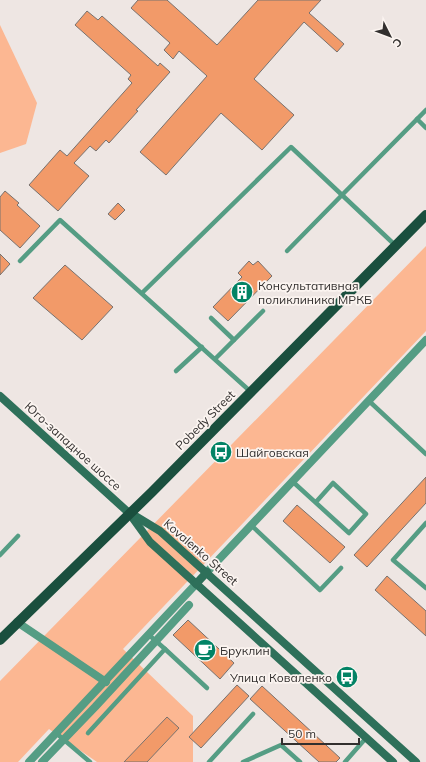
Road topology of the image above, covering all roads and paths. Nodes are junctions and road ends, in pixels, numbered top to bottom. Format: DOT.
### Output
graph roads {
  1 [pos="426,110"];
  2 [pos="417,119"];
  3 [pos="426,128"];
  4 [pos="342,195"];
  5 [pos="426,215"];
  6 [pos="396,246"];
  7 [pos="287,251"];
  8 [pos="20,261"];
  9 [pos="142,293"];
  10 [pos="263,311"];
  11 [pos="211,318"];
  12 [pos="234,340"];
  13 [pos="426,340"];
  14 [pos="202,347"];
  15 [pos="215,359"];
  16 [pos="176,371"];
  17 [pos="251,392"];
  18 [pos="0,396"];
  19 [pos="369,401"];
  20 [pos="426,454"];
  21 [pos="292,482"];
  22 [pos="316,502"];
  23 [pos="129,513"];
  24 [pos="426,523"];
  25 [pos="251,525"];
  26 [pos="18,536"];
  27 [pos="0,555"];
  28 [pos="341,568"];
  29 [pos="207,572"];
  30 [pos="196,584"];
  31 [pos="426,588"];
  32 [pos="188,605"];
  33 [pos="17,622"];
  34 [pos="149,635"];
  35 [pos="0,640"];
  36 [pos="156,641"];
  37 [pos="165,650"];
  38 [pos="106,682"];
  39 [pos="207,688"];
  40 [pos="253,714"];
  41 [pos="56,733"];
  42 [pos="88,733"];
  43 [pos="366,738"];
  44 [pos="64,740"];
  45 [pos="29,762"];
  46 [pos="42,762"];
  47 [pos="90,762"];
  48 [pos="209,762"];
  49 [pos="244,762"];
  50 [pos="300,762"];
  51 [pos="345,762"];
  52 [pos="392,762"];
  53 [pos="416,762"];
  1 -- 2 [label="lane"];
  2 -- 3 [label="lane"];
  2 -- 4 [label="lane"];
  4 -- 6 [label="lane"];
  4 -- 7 [label="lane"];
  4 -- 9 [label="lane"];
  5 -- 6 [label="main road, Pobedy Street"];
  6 -- 17 [label="main road, Pobedy Street"];
  8 -- 9 [label="lane"];
  9 -- 14 [label="lane"];
  10 -- 12 [label="lane"];
  11 -- 12 [label="lane"];
  12 -- 15 [label="lane"];
  13 -- 19 [label="street"];
  14 -- 15 [label="lane"];
  14 -- 16 [label="lane"];
  15 -- 17 [label="lane"];
  17 -- 23 [label="main road, Pobedy Street"];
  18 -- 23 [label="main road, Юго-западное шоссе"];
  19 -- 20 [label="lane"];
  19 -- 21 [label="street"];
  21 -- 22 [label="lane"];
  21 -- 25 [label="street"];
  22 -- 22 [label="lane"];
  23 -- 29 [label="main road, Kovalenko Street"];
  23 -- 30 [label="main road, Kovalenko Street"];
  23 -- 33 [label="main road, Pobedy Street"];
  24 -- 31 [label="lane"];
  25 -- 28 [label="lane"];
  25 -- 29 [label="street"];
  26 -- 27 [label="lane"];
  29 -- 30 [label="main road"];
  29 -- 53 [label="main road, Kovalenko Street"];
  30 -- 34 [label="street"];
  30 -- 43 [label="main road, Kovalenko Street"];
  32 -- 36 [label="street"];
  33 -- 35 [label="main road, Pobedy Street"];
  33 -- 38 [label="street"];
  34 -- 36 [label="lane"];
  34 -- 38 [label="street"];
  36 -- 37 [label="lane"];
  36 -- 44 [label="street"];
  37 -- 39 [label="lane"];
  37 -- 42 [label="lane"];
  38 -- 41 [label="street"];
  40 -- 48 [label="lane"];
  41 -- 44 [label="lane"];
  41 -- 45 [label="street"];
  43 -- 51 [label="lane"];
  43 -- 52 [label="main road, Kovalenko Street"];
  44 -- 46 [label="street"];
  44 -- 47 [label="lane"];
  49 -- 50 [label="lane"];
}
